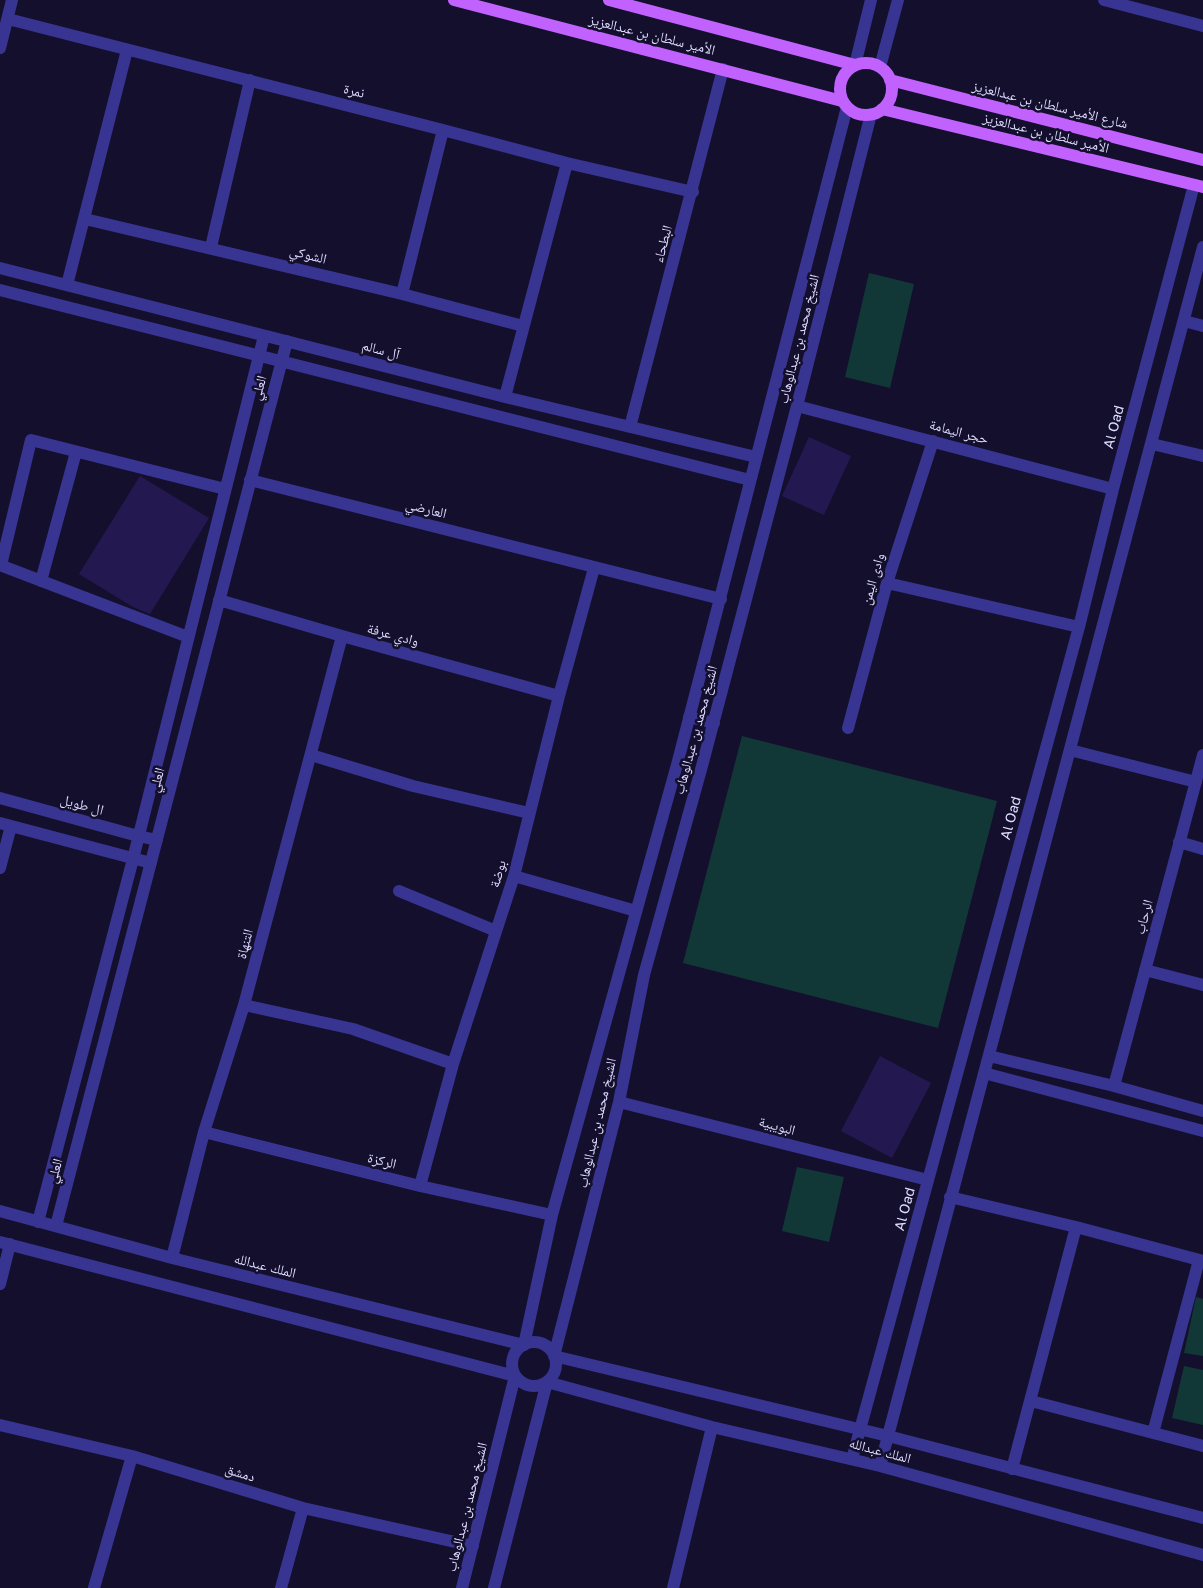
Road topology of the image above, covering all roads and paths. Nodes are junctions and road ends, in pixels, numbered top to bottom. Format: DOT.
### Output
graph roads {
  1 [pos="12,0"];
  2 [pos="454,0"];
  3 [pos="609,0"];
  4 [pos="871,0"];
  5 [pos="898,0"];
  6 [pos="1104,0"];
  7 [pos="8,19"];
  8 [pos="1203,26"];
  9 [pos="0,48"];
  10 [pos="127,50"];
  11 [pos="855,65"];
  12 [pos="880,67"];
  13 [pos="724,68"];
  14 [pos="250,80"];
  15 [pos="890,80"];
  16 [pos="845,104"];
  17 [pos="877,111"];
  18 [pos="443,130"];
  19 [pos="1203,160"];
  20 [pos="567,163"];
  21 [pos="1199,186"];
  22 [pos="692,192"];
  23 [pos="85,219"];
  24 [pos="211,247"];
  25 [pos="1203,247"];
  26 [pos="0,268"];
  27 [pos="67,285"];
  28 [pos="0,290"];
  29 [pos="402,294"];
  30 [pos="1184,321"];
  31 [pos="523,326"];
  32 [pos="1203,326"];
  33 [pos="264,336"];
  34 [pos="287,340"];
  35 [pos="258,356"];
  36 [pos="282,362"];
  37 [pos="505,398"];
  38 [pos="798,406"];
  39 [pos="630,427"];
  40 [pos="933,441"];
  41 [pos="1152,444"];
  42 [pos="76,452"];
  43 [pos="1203,456"];
  44 [pos="756,457"];
  45 [pos="250,480"];
  46 [pos="750,480"];
  47 [pos="1113,488"];
  48 [pos="226,489"];
  49 [pos="0,565"];
  50 [pos="594,568"];
  51 [pos="41,581"];
  52 [pos="887,583"];
  53 [pos="721,599"];
  54 [pos="219,600"];
  55 [pos="1079,627"];
  56 [pos="342,636"];
  57 [pos="188,637"];
  58 [pos="560,696"];
  59 [pos="689,717"];
  60 [pos="714,723"];
  61 [pos="848,728"];
  62 [pos="1070,750"];
  63 [pos="311,755"];
  64 [pos="1203,756"];
  65 [pos="1196,782"];
  66 [pos="0,798"];
  67 [pos="529,813"];
  68 [pos="6,825"];
  69 [pos="138,836"];
  70 [pos="157,840"];
  71 [pos="1179,842"];
  72 [pos="1203,849"];
  73 [pos="132,859"];
  74 [pos="151,863"];
  75 [pos="0,868"];
  76 [pos="514,876"];
  77 [pos="399,891"];
  78 [pos="636,911"];
  79 [pos="496,931"];
  80 [pos="1145,970"];
  81 [pos="1203,985"];
  82 [pos="244,1005"];
  83 [pos="989,1056"];
  84 [pos="453,1064"];
  85 [pos="984,1073"];
  86 [pos="1114,1086"];
  87 [pos="619,1102"];
  88 [pos="1203,1111"];
  89 [pos="1203,1131"];
  90 [pos="204,1132"];
  91 [pos="928,1180"];
  92 [pos="420,1186"];
  93 [pos="950,1197"];
  94 [pos="0,1211"];
  95 [pos="552,1215"];
  96 [pos="38,1222"];
  97 [pos="56,1226"];
  98 [pos="1076,1227"];
  99 [pos="5,1243"];
  100 [pos="172,1258"];
  101 [pos="1201,1261"];
  102 [pos="0,1284"];
  103 [pos="524,1345"];
  104 [pos="554,1356"];
  105 [pos="515,1376"];
  106 [pos="547,1382"];
  107 [pos="1031,1401"];
  108 [pos="0,1424"];
  109 [pos="712,1427"];
  110 [pos="860,1430"];
  111 [pos="1153,1433"];
  112 [pos="888,1436"];
  113 [pos="1203,1446"];
  114 [pos="132,1456"];
  115 [pos="852,1459"];
  116 [pos="880,1466"];
  117 [pos="1012,1469"];
  118 [pos="304,1508"];
  119 [pos="1203,1518"];
  120 [pos="472,1546"];
  121 [pos="1203,1555"];
  122 [pos="94,1588"];
  123 [pos="282,1588"];
  124 [pos="462,1588"];
  125 [pos="494,1588"];
  126 [pos="673,1588"];
  1 -- 7 [label="street"];
  2 -- 13 [label="main road, الأمير سلطان بن عبدالعزيز"];
  3 -- 11 [label="main road"];
  4 -- 11 [label="street"];
  5 -- 12 [label="street"];
  6 -- 8 [label="street"];
  7 -- 9 [label="street"];
  7 -- 10 [label="street, نمرة"];
  10 -- 14 [label="street, نمرة"];
  10 -- 23 [label="street"];
  11 -- 12 [label="main road"];
  11 -- 16 [label="main road"];
  12 -- 15 [label="main road"];
  13 -- 16 [label="main road, الأمير سلطان بن عبدالعزيز"];
  13 -- 22 [label="street, البطحاء"];
  14 -- 18 [label="street, نمرة"];
  14 -- 24 [label="street"];
  15 -- 17 [label="main road"];
  15 -- 19 [label="main road, شارع الأمير سلطان بن عبدالعزيز"];
  16 -- 17 [label="main road"];
  16 -- 44 [label="street, الشيخ محمد بن عبدالوهاب"];
  17 -- 21 [label="main road, الأمير سلطان بن عبدالعزيز"];
  17 -- 38 [label="street, الشيخ محمد بن عبدالوهاب"];
  18 -- 20 [label="street, نمرة"];
  18 -- 29 [label="street"];
  20 -- 22 [label="street, نمرة"];
  20 -- 31 [label="street"];
  21 -- 47 [label="street, Al Oad"];
  22 -- 39 [label="street, البطحاء"];
  23 -- 24 [label="street, الشوكي"];
  23 -- 27 [label="street"];
  24 -- 29 [label="street, الشوكي"];
  25 -- 30 [label="street"];
  26 -- 27 [label="street, آل سالم"];
  27 -- 33 [label="street, آل سالم"];
  28 -- 35 [label="street"];
  29 -- 31 [label="street, الشوكي"];
  30 -- 32 [label="street"];
  30 -- 41 [label="street"];
  31 -- 37 [label="street"];
  33 -- 34 [label="street, آل سالم"];
  33 -- 35 [label="street, العلي"];
  34 -- 36 [label="street, العلي"];
  34 -- 37 [label="street, آل سالم"];
  35 -- 36 [label="street"];
  35 -- 48 [label="street, العلي"];
  36 -- 45 [label="street, العلي"];
  36 -- 46 [label="street"];
  37 -- 39 [label="street, آل سالم"];
  38 -- 40 [label="street, حجر اليمامة"];
  38 -- 60 [label="street, الشيخ محمد بن عبدالوهاب"];
  39 -- 44 [label="street, آل سالم"];
  40 -- 47 [label="street, حجر اليمامة"];
  40 -- 52 [label="street, وادى اليمن"];
  41 -- 43 [label="street"];
  41 -- 62 [label="street"];
  42 -- 48 [label="street"];
  42 -- 49 [label="street"];
  42 -- 51 [label="street"];
  44 -- 46 [label="street, الشيخ محمد بن عبدالوهاب"];
  45 -- 50 [label="street, العارضي"];
  45 -- 54 [label="street, العلي"];
  46 -- 53 [label="street, الشيخ محمد بن عبدالوهاب"];
  47 -- 55 [label="street, Al Oad"];
  48 -- 57 [label="street, العلي"];
  49 -- 51 [label="street"];
  50 -- 53 [label="street, العارضي"];
  50 -- 58 [label="street, بوضة"];
  51 -- 57 [label="street"];
  52 -- 55 [label="street"];
  52 -- 61 [label="street, وادى اليمن"];
  53 -- 59 [label="street, الشيخ محمد بن عبدالوهاب"];
  54 -- 56 [label="street, وادي عرفة"];
  54 -- 70 [label="street, العلي"];
  55 -- 91 [label="street, Al Oad"];
  56 -- 58 [label="street, وادي عرفة"];
  56 -- 63 [label="street, التنهاة"];
  57 -- 69 [label="street, العلي"];
  58 -- 67 [label="street, بوضة"];
  59 -- 60 [label="street"];
  59 -- 78 [label="street, الشيخ محمد بن عبدالوهاب"];
  60 -- 87 [label="street, الشيخ محمد بن عبدالوهاب"];
  62 -- 65 [label="street"];
  62 -- 83 [label="street"];
  63 -- 67 [label="street"];
  63 -- 82 [label="street, التنهاة"];
  64 -- 65 [label="street, الرحاب"];
  65 -- 71 [label="street, الرحاب"];
  66 -- 69 [label="street, ال طويل"];
  67 -- 76 [label="street, بوضة"];
  68 -- 73 [label="street"];
  68 -- 75 [label="street"];
  69 -- 70 [label="street, ال طويل"];
  69 -- 73 [label="street, العلي"];
  70 -- 74 [label="street, العلي"];
  71 -- 72 [label="street"];
  71 -- 80 [label="street, الرحاب"];
  73 -- 74 [label="street"];
  73 -- 96 [label="street, العلي"];
  74 -- 97 [label="street, العلي"];
  76 -- 78 [label="street"];
  76 -- 79 [label="street, بوضة"];
  77 -- 79 [label="street"];
  78 -- 95 [label="street, الشيخ محمد بن عبدالوهاب"];
  79 -- 84 [label="street, بوضة"];
  80 -- 81 [label="street"];
  80 -- 86 [label="street, الرحاب"];
  82 -- 84 [label="street"];
  82 -- 90 [label="street, التنهاة"];
  83 -- 85 [label="street"];
  83 -- 86 [label="street"];
  84 -- 92 [label="street, بوضة"];
  85 -- 89 [label="street"];
  85 -- 93 [label="street"];
  86 -- 88 [label="street"];
  87 -- 91 [label="street, البويبية"];
  87 -- 104 [label="street, الشيخ محمد بن عبدالوهاب"];
  90 -- 92 [label="street, الركزة"];
  90 -- 100 [label="street, التنهاة"];
  91 -- 110 [label="street, Al Oad"];
  92 -- 95 [label="street, الركزة"];
  93 -- 98 [label="street"];
  93 -- 112 [label="street"];
  94 -- 96 [label="street, الملك عبدالله"];
  95 -- 103 [label="street, الشيخ محمد بن عبدالوهاب"];
  96 -- 97 [label="street, الملك عبدالله"];
  97 -- 100 [label="street, الملك عبدالله"];
  98 -- 101 [label="street"];
  98 -- 107 [label="street"];
  99 -- 102 [label="street"];
  99 -- 105 [label="street"];
  100 -- 103 [label="street, الملك عبدالله"];
  101 -- 111 [label="street"];
  103 -- 104 [label="street"];
  103 -- 105 [label="street"];
  104 -- 106 [label="street"];
  104 -- 110 [label="street, الملك عبدالله"];
  105 -- 106 [label="street"];
  105 -- 120 [label="street, الشيخ محمد بن عبدالوهاب"];
  106 -- 109 [label="street, الملك عبدالله"];
  106 -- 125 [label="street"];
  107 -- 111 [label="street"];
  107 -- 117 [label="street"];
  108 -- 114 [label="street, دمشق"];
  109 -- 115 [label="street, الملك عبدالله"];
  109 -- 126 [label="street"];
  110 -- 112 [label="street, الملك عبدالله"];
  110 -- 115 [label="street, Al Oad"];
  111 -- 113 [label="street"];
  112 -- 116 [label="street"];
  112 -- 117 [label="street, الملك عبدالله"];
  114 -- 118 [label="street, دمشق"];
  114 -- 122 [label="street"];
  115 -- 116 [label="street, الملك عبدالله"];
  116 -- 121 [label="street, الملك عبدالله"];
  117 -- 119 [label="street, الملك عبدالله"];
  118 -- 120 [label="street, دمشق"];
  118 -- 123 [label="street"];
  120 -- 124 [label="street, الشيخ محمد بن عبدالوهاب"];
}
